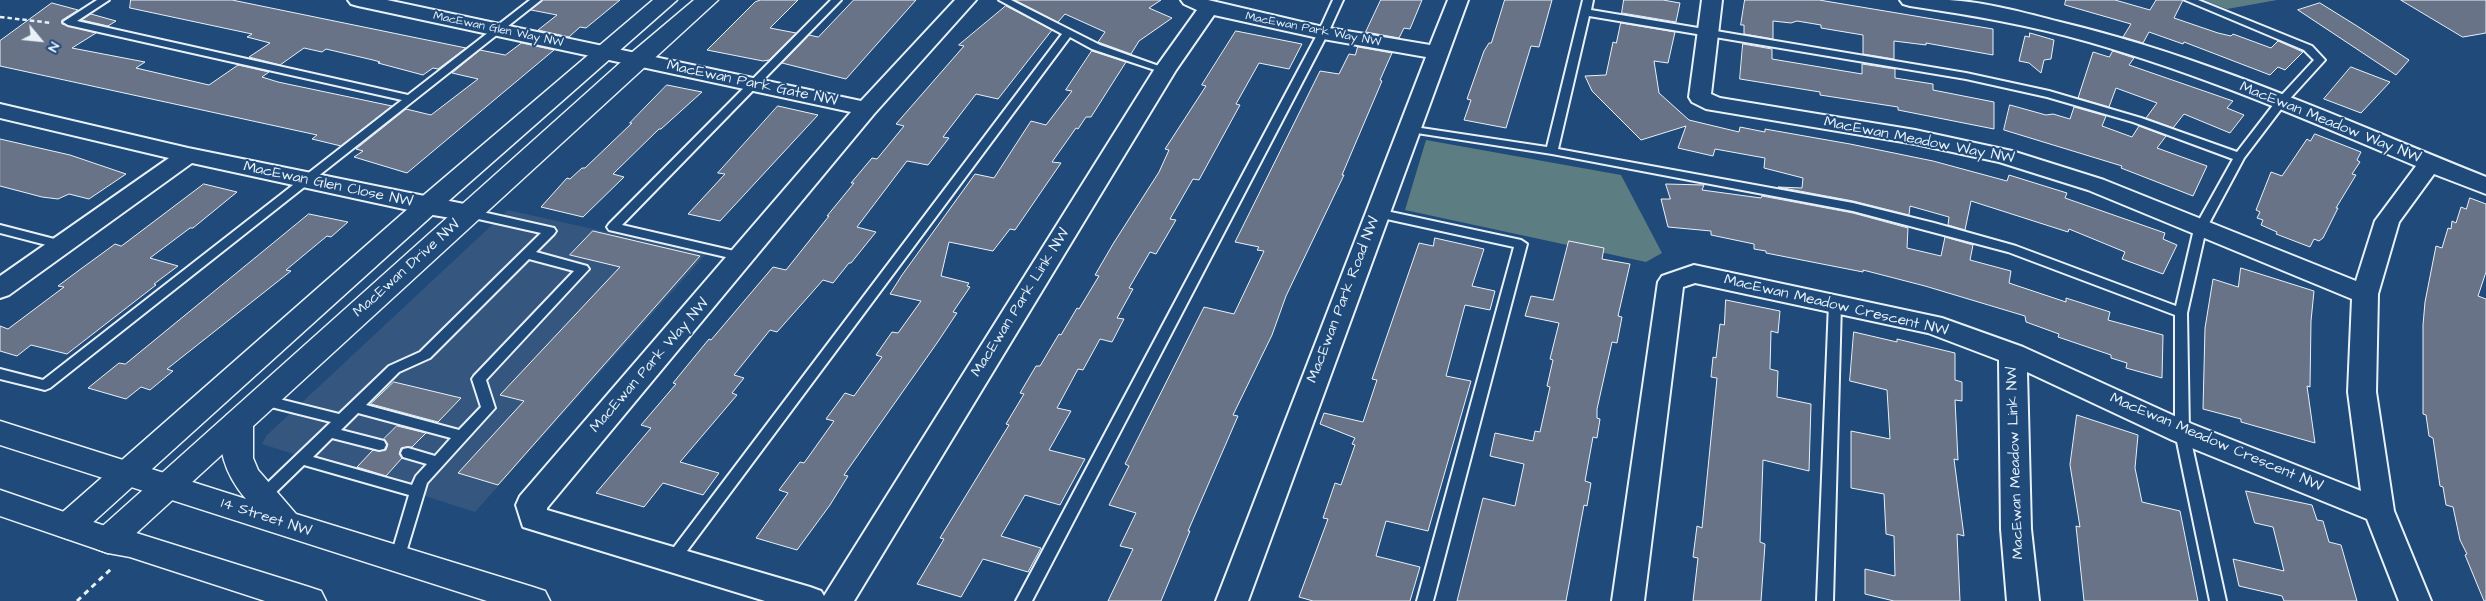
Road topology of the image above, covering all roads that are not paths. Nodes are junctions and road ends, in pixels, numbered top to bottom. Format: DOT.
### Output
graph roads {
  1 [pos="104,0"];
  2 [pos="358,0"];
  3 [pos="536,0"];
  4 [pos="666,0"];
  5 [pos="707,0"];
  6 [pos="836,0"];
  7 [pos="966,0"];
  8 [pos="1004,0"];
  9 [pos="1338,0"];
  10 [pos="1458,0"];
  11 [pos="1588,0"];
  12 [pos="1712,0"];
  13 [pos="1910,0"];
  14 [pos="2190,0"];
  15 [pos="1200,4"];
  16 [pos="1585,12"];
  17 [pos="497,30"];
  18 [pos="1706,32"];
  19 [pos="1323,33"];
  20 [pos="1067,34"];
  21 [pos="603,53"];
  22 [pos="1437,54"];
  23 [pos="638,60"];
  24 [pos="1166,70"];
  25 [pos="752,85"];
  26 [pos="408,98"];
  27 [pos="2281,102"];
  28 [pos="866,109"];
  29 [pos="0,111"];
  30 [pos="1408,129"];
  31 [pos="1552,152"];
  32 [pos="188,155"];
  33 [pos="2239,157"];
  34 [pos="2430,164"];
  35 [pos="309,180"];
  36 [pos="2486,186"];
  37 [pos="427,206"];
  38 [pos="469,213"];
  39 [pos="1377,213"];
  40 [pos="0,229"];
  41 [pos="2200,229"];
  42 [pos="62,245"];
  43 [pos="527,254"];
  44 [pos="743,257"];
  45 [pos="0,289"];
  46 [pos="2365,294"];
  47 [pos="1835,303"];
  48 [pos="2181,313"];
  49 [pos="2013,354"];
  50 [pos="0,374"];
  51 [pos="263,400"];
  52 [pos="356,407"];
  53 [pos="342,420"];
  54 [pos="238,423"];
  55 [pos="330,432"];
  56 [pos="2182,432"];
  57 [pos="0,434"];
  58 [pos="462,436"];
  59 [pos="379,445"];
  60 [pos="408,453"];
  61 [pos="302,459"];
  62 [pos="438,462"];
  63 [pos="127,474"];
  64 [pos="167,485"];
  65 [pos="417,492"];
  66 [pos="262,498"];
  67 [pos="0,502"];
  68 [pos="2379,511"];
  69 [pos="286,525"];
  70 [pos="68,526"];
  71 [pos="110,554"];
  72 [pos="397,559"];
  73 [pos="673,559"];
  74 [pos="309,601"];
  75 [pos="533,601"];
  76 [pos="810,601"];
  77 [pos="837,601"];
  78 [pos="1024,601"];
  79 [pos="1232,601"];
  80 [pos="1425,601"];
  81 [pos="1628,601"];
  82 [pos="1824,601"];
  83 [pos="2023,601"];
  84 [pos="2218,601"];
  85 [pos="2415,601"];
  1 -- 26 [label="lane"];
  2 -- 17 [label="street, MacEwan Glen Way NW"];
  3 -- 17 [label="lane"];
  4 -- 21 [label="street"];
  5 -- 23 [label="street, MacEwan Drive NW"];
  6 -- 25 [label="lane"];
  7 -- 28 [label="street, MacEwan Park Way NW"];
  8 -- 20 [label="lane"];
  9 -- 19 [label="lane"];
  10 -- 22 [label="street, MacEwan Park Road NW"];
  11 -- 16 [label="lane"];
  12 -- 18 [label="street, MacEwan Meadow Way NW"];
  13 -- 27 [label="street, MacEwan Meadow Way NW"];
  14 -- 27 [label="lane"];
  15 -- 19 [label="street, MacEwan Park Way NW"];
  15 -- 24 [label="street, MacEwan Park Link NW"];
  16 -- 18 [label="lane"];
  16 -- 31 [label="lane"];
  17 -- 21 [label="street, MacEwan Glen Way NW"];
  17 -- 26 [label="lane"];
  18 -- 33 [label="lane"];
  18 -- 41 [label="street, MacEwan Meadow Way NW"];
  19 -- 22 [label="street, MacEwan Park Way NW"];
  19 -- 78 [label="lane"];
  20 -- 24 [label="lane"];
  20 -- 73 [label="lane"];
  21 -- 23 [label="street, MacEwan Glen Way NW"];
  21 -- 37 [label="street"];
  22 -- 30 [label="street, MacEwan Park Road NW"];
  23 -- 25 [label="street, MacEwan Park Gate NW"];
  23 -- 38 [label="street, MacEwan Drive NW"];
  24 -- 77 [label="street, MacEwan Park Link NW"];
  25 -- 28 [label="street, MacEwan Park Gate NW"];
  25 -- 44 [label="lane"];
  26 -- 35 [label="lane"];
  27 -- 33 [label="lane"];
  27 -- 34 [label="street, MacEwan Meadow Way NW"];
  28 -- 44 [label="street, MacEwan Park Way NW"];
  29 -- 32 [label="street, MacEwan Glen Close NW"];
  30 -- 31 [label="lane"];
  30 -- 39 [label="street, MacEwan Park Road NW"];
  31 -- 48 [label="lane"];
  32 -- 35 [label="street, MacEwan Glen Close NW"];
  32 -- 42 [label="street"];
  33 -- 41 [label="lane"];
  34 -- 36 [label="street, MacEwan Meadow Way NW"];
  34 -- 46 [label="street"];
  35 -- 37 [label="street, MacEwan Glen Close NW"];
  35 -- 50 [label="lane"];
  37 -- 38 [label="street, MacEwan Glen Close NW"];
  37 -- 63 [label="street"];
  38 -- 43 [label="lane"];
  38 -- 51 [label="street, MacEwan Drive NW"];
  39 -- 79 [label="street, MacEwan Park Road NW"];
  39 -- 80 [label="lane"];
  40 -- 42 [label="lane"];
  41 -- 46 [label="street, MacEwan Meadow Way NW"];
  41 -- 48 [label="lane"];
  42 -- 45 [label="street"];
  43 -- 52 [label="lane"];
  43 -- 58 [label="lane"];
  44 -- 73 [label="street, MacEwan Park Way NW"];
  46 -- 68 [label="street"];
  47 -- 49 [label="street, MacEwan Meadow Crescent NW"];
  47 -- 81 [label="street, MacEwan Meadow Crescent NW"];
  47 -- 82 [label="lane"];
  48 -- 56 [label="lane"];
  49 -- 56 [label="street, MacEwan Meadow Crescent NW"];
  49 -- 83 [label="street, MacEwan Meadow Link NW"];
  51 -- 53 [label="lane"];
  51 -- 54 [label="street, MacEwan Drive NW"];
  52 -- 53 [label="lane"];
  52 -- 58 [label="lane"];
  53 -- 55 [label="lane"];
  54 -- 64 [label="street, MacEwan Drive NW"];
  54 -- 66 [label="street"];
  55 -- 59 [label="lane"];
  55 -- 61 [label="lane"];
  56 -- 68 [label="street, MacEwan Meadow Crescent NW"];
  56 -- 84 [label="lane"];
  57 -- 63 [label="street, 14 Street NW"];
  58 -- 62 [label="lane"];
  60 -- 62 [label="lane"];
  61 -- 65 [label="lane"];
  61 -- 66 [label="lane"];
  62 -- 65 [label="lane"];
  63 -- 64 [label="street, 14 Street NW"];
  63 -- 70 [label="street"];
  64 -- 69 [label="street, 14 Street NW"];
  64 -- 71 [label="street, MacEwan Drive NW"];
  65 -- 72 [label="lane"];
  66 -- 69 [label="street"];
  67 -- 70 [label="street"];
  68 -- 85 [label="street"];
  69 -- 72 [label="street, 14 Street NW"];
  70 -- 71 [label="street"];
  71 -- 74 [label="street"];
  72 -- 75 [label="street, 14 Street NW"];
  73 -- 76 [label="street, MacEwan Park Way NW"];
}
